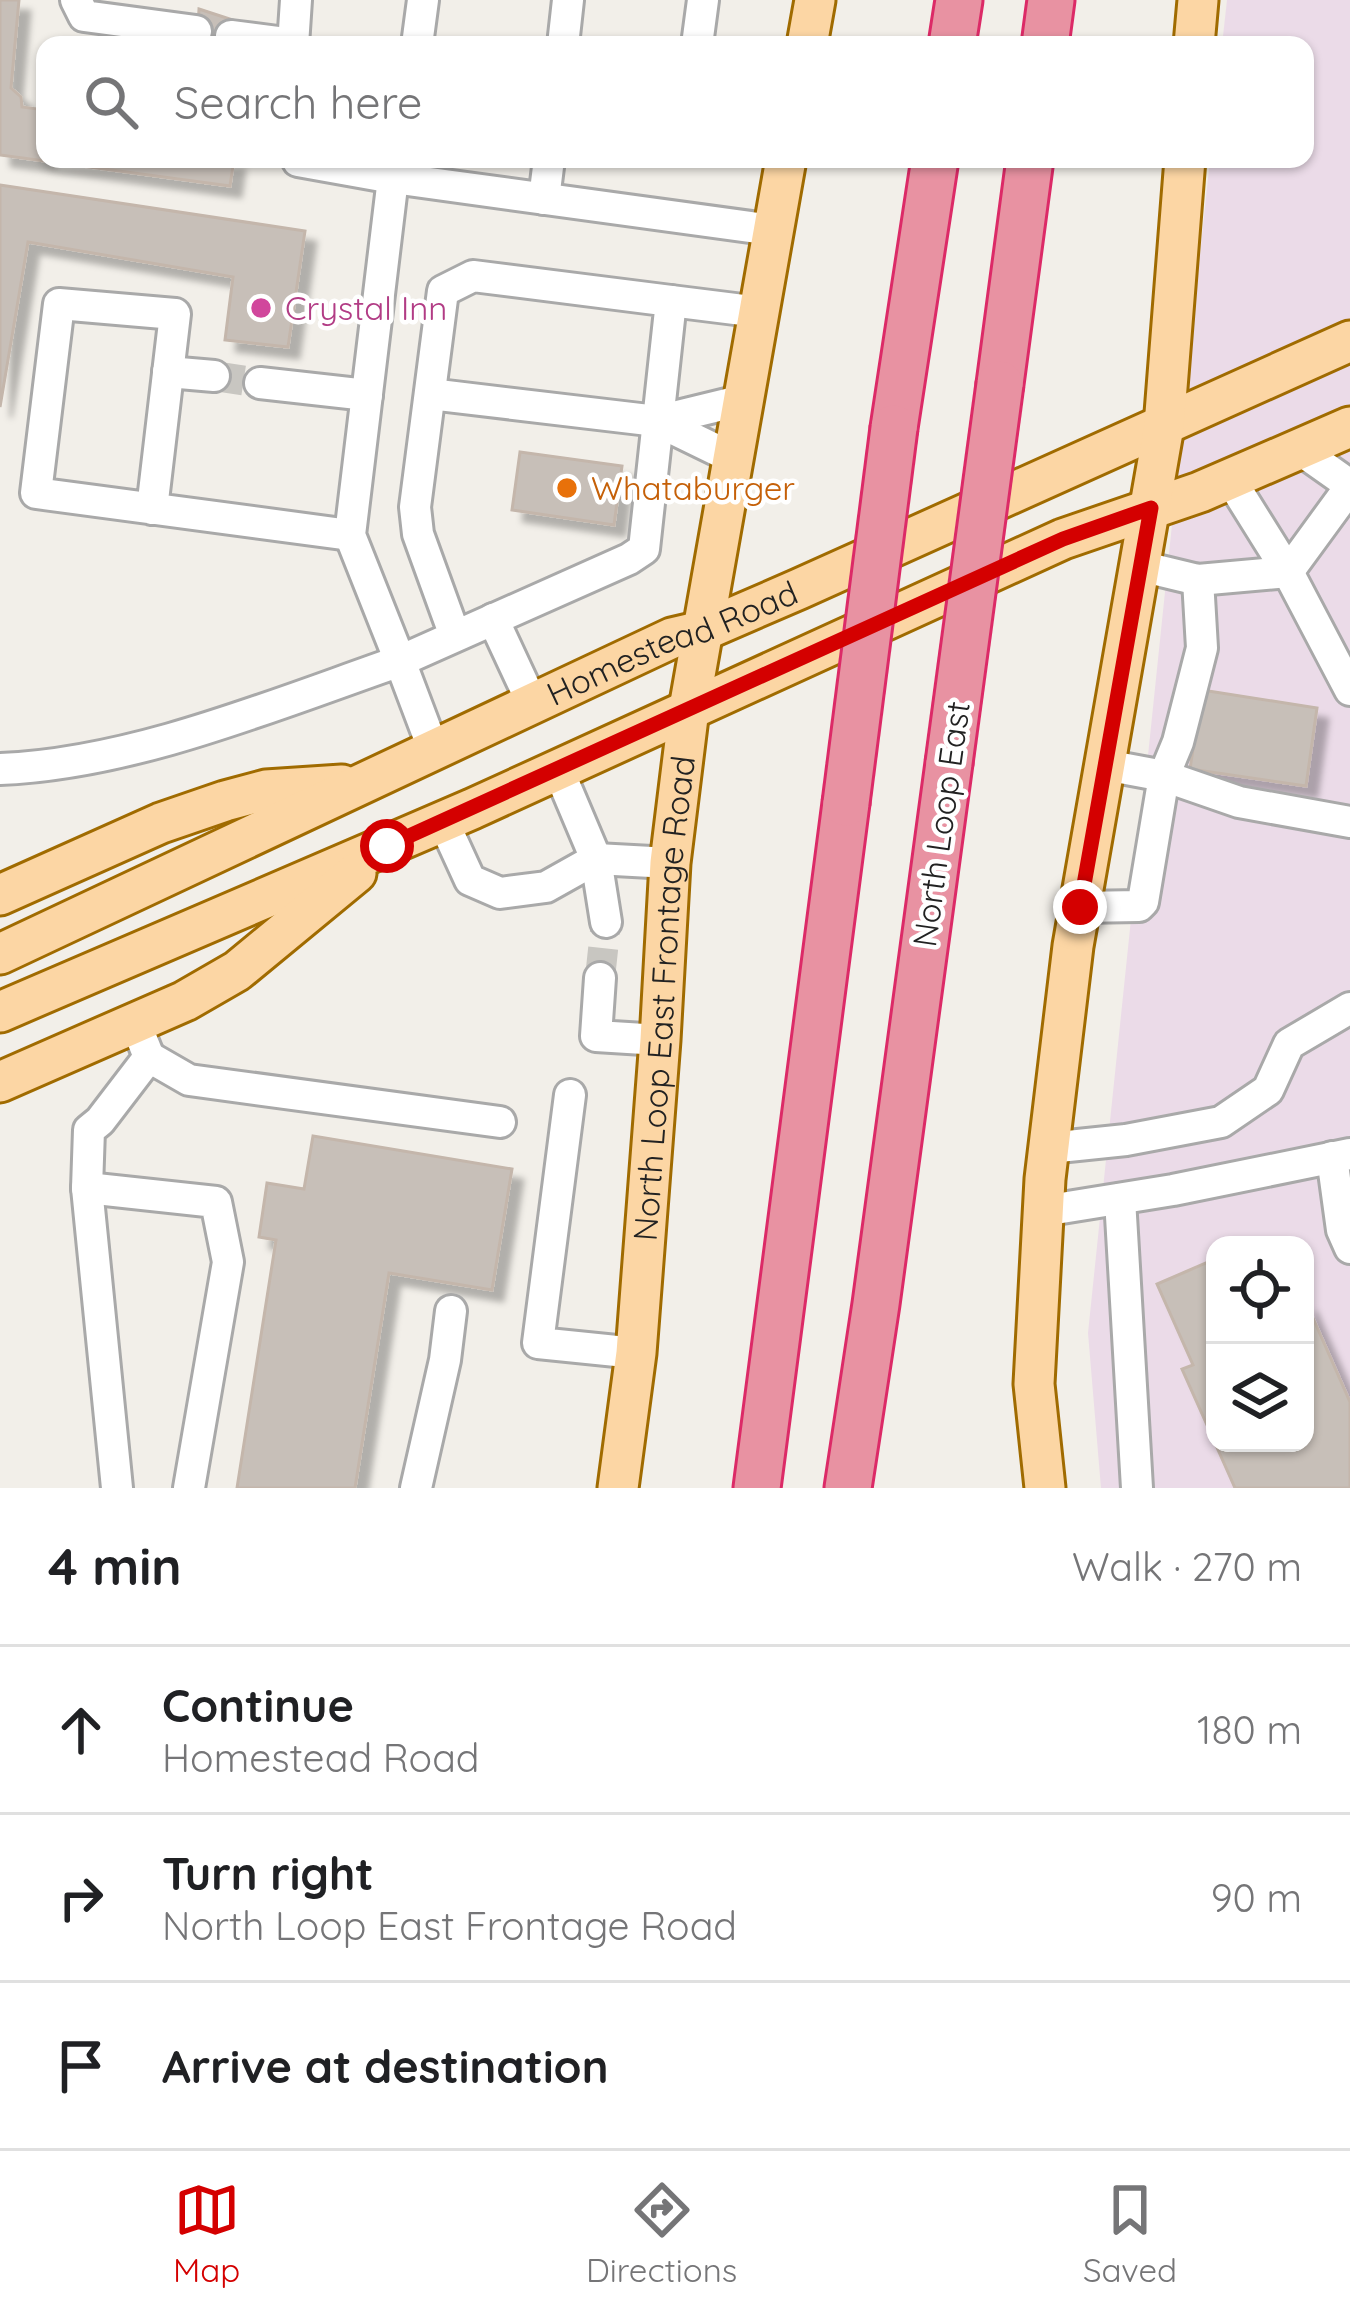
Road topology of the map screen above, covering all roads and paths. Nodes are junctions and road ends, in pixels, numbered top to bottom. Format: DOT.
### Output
graph roads {
  1 [pos="76,0"];
  2 [pos="296,0"];
  3 [pos="422,0"];
  4 [pos="568,0"];
  5 [pos="703,0"];
  6 [pos="815,0"];
  7 [pos="958,0"];
  8 [pos="1051,0"];
  9 [pos="1198,0"];
  10 [pos="196,31"];
  11 [pos="293,36"];
  12 [pos="418,36"];
  13 [pos="563,36"];
  14 [pos="699,36"];
  15 [pos="809,36"];
  16 [pos="953,36"];
  17 [pos="1046,36"];
  18 [pos="1195,36"];
  19 [pos="343,168"];
  20 [pos="548,168"];
  21 [pos="784,168"];
  22 [pos="933,168"];
  23 [pos="1029,168"];
  24 [pos="1184,168"];
  25 [pos="394,178"];
  26 [pos="544,199"];
  27 [pos="773,230"];
  28 [pos="670,301"];
  29 [pos="759,312"];
  30 [pos="1350,340"];
  31 [pos="168,372"];
  32 [pos="214,376"];
  33 [pos="260,383"];
  34 [pos="430,394"];
  35 [pos="368,395"];
  36 [pos="743,400"];
  37 [pos="657,421"];
  38 [pos="1164,426"];
  39 [pos="1350,427"];
  40 [pos="1299,449"];
  41 [pos="733,458"];
  42 [pos="1230,479"];
  43 [pos="1350,486"];
  44 [pos="1151,508"];
  45 [pos="152,509"];
  46 [pos="350,535"];
  47 [pos="1140,566"];
  48 [pos="1288,572"];
  49 [pos="1198,580"];
  50 [pos="493,619"];
  51 [pos="702,632"];
  52 [pos="455,636"];
  53 [pos="400,661"];
  54 [pos="1350,690"];
  55 [pos="533,705"];
  56 [pos="689,709"];
  57 [pos="434,751"];
  58 [pos="1105,765"];
  59 [pos="0,769"];
  60 [pos="558,770"];
  61 [pos="1164,776"];
  62 [pos="365,783"];
  63 [pos="443,821"];
  64 [pos="1350,822"];
  65 [pos="387,846"];
  66 [pos="596,859"];
  67 [pos="670,863"];
  68 [pos="0,895"];
  69 [pos="1080,907"];
  70 [pos="606,922"];
  71 [pos="0,954"];
  72 [pos="600,978"];
  73 [pos="1350,1008"];
  74 [pos="0,1012"];
  75 [pos="142,1040"];
  76 [pos="660,1040"];
  77 [pos="0,1082"];
  78 [pos="570,1095"];
  79 [pos="500,1122"];
  80 [pos="1048,1148"];
  81 [pos="1341,1155"];
  82 [pos="87,1188"];
  83 [pos="1120,1198"];
  84 [pos="1043,1211"];
  85 [pos="1350,1248"];
  86 [pos="876,1304"];
  87 [pos="451,1311"];
  88 [pos="636,1353"];
  89 [pos="117,1488"];
  90 [pos="189,1488"];
  91 [pos="416,1488"];
  92 [pos="618,1488"];
  93 [pos="757,1488"];
  94 [pos="848,1488"];
  95 [pos="874,1488"];
  96 [pos="1045,1488"];
  97 [pos="1137,1488"];
  1 -- 10 [label="lane"];
  2 -- 11 [label="lane"];
  3 -- 12 [label="lane"];
  4 -- 13 [label="lane"];
  5 -- 14 [label="lane"];
  6 -- 15 [label="main road"];
  7 -- 16 [label="highway"];
  8 -- 17 [label="highway"];
  9 -- 18 [label="main road"];
  19 -- 25 [label="lane"];
  20 -- 26 [label="lane"];
  21 -- 27 [label="main road, North Loop East Frontage Road"];
  22 -- 93 [label="highway, bridge"];
  23 -- 86 [label="highway, North Loop East, bridge"];
  24 -- 38 [label="main road"];
  25 -- 26 [label="lane"];
  25 -- 35 [label="lane"];
  26 -- 27 [label="lane"];
  27 -- 29 [label="main road, North Loop East Frontage Road"];
  28 -- 29 [label="lane"];
  28 -- 34 [label="lane"];
  28 -- 37 [label="lane"];
  29 -- 36 [label="main road, North Loop East Frontage Road"];
  30 -- 38 [label="main road, Homestead Road"];
  31 -- 32 [label="lane"];
  31 -- 45 [label="lane"];
  31 -- 45 [label="lane"];
  33 -- 35 [label="lane"];
  34 -- 37 [label="lane"];
  34 -- 52 [label="lane"];
  35 -- 46 [label="lane"];
  36 -- 37 [label="lane"];
  36 -- 41 [label="main road, North Loop East Frontage Road"];
  37 -- 41 [label="lane"];
  37 -- 50 [label="lane"];
  38 -- 44 [label="main road"];
  38 -- 51 [label="main road, Homestead Road"];
  39 -- 40 [label="main road, Homestead Road"];
  40 -- 42 [label="main road, Homestead Road"];
  40 -- 43 [label="lane"];
  41 -- 51 [label="main road, North Loop East Frontage Road"];
  42 -- 44 [label="main road, Homestead Road"];
  42 -- 48 [label="lane"];
  43 -- 48 [label="lane"];
  44 -- 47 [label="main road"];
  44 -- 56 [label="main road, Homestead Road"];
  45 -- 46 [label="lane"];
  46 -- 53 [label="lane"];
  47 -- 49 [label="lane"];
  47 -- 58 [label="main road"];
  48 -- 49 [label="lane"];
  48 -- 54 [label="lane"];
  49 -- 61 [label="lane"];
  50 -- 52 [label="lane"];
  50 -- 55 [label="lane"];
  51 -- 55 [label="main road, Homestead Road"];
  51 -- 56 [label="main road, North Loop East Frontage Road"];
  52 -- 53 [label="lane"];
  53 -- 57 [label="lane"];
  53 -- 59 [label="lane"];
  55 -- 57 [label="main road, Homestead Road"];
  56 -- 60 [label="main road, Homestead Road"];
  56 -- 67 [label="main road, North Loop East Frontage Road"];
  57 -- 62 [label="main road, Homestead Road"];
  58 -- 61 [label="lane"];
  58 -- 69 [label="main road"];
  60 -- 63 [label="main road, Homestead Road"];
  60 -- 66 [label="lane"];
  61 -- 64 [label="lane"];
  61 -- 69 [label="lane"];
  62 -- 68 [label="main road"];
  62 -- 71 [label="main road, Homestead Road"];
  63 -- 65 [label="main road, Homestead Road"];
  63 -- 66 [label="lane"];
  65 -- 74 [label="main road, Homestead Road"];
  65 -- 75 [label="main road"];
  66 -- 67 [label="lane"];
  66 -- 70 [label="lane"];
  67 -- 76 [label="main road, North Loop East Frontage Road"];
  69 -- 80 [label="main road"];
  72 -- 76 [label="lane"];
  73 -- 80 [label="lane"];
  75 -- 77 [label="main road"];
  75 -- 79 [label="lane"];
  75 -- 82 [label="lane"];
  76 -- 88 [label="main road, North Loop East Frontage Road"];
  78 -- 88 [label="lane"];
  80 -- 84 [label="main road"];
  81 -- 83 [label="lane"];
  81 -- 85 [label="lane"];
  82 -- 89 [label="lane"];
  82 -- 90 [label="lane"];
  83 -- 84 [label="lane"];
  83 -- 97 [label="lane"];
  84 -- 96 [label="main road"];
  86 -- 94 [label="highway, North Loop East"];
  86 -- 95 [label="highway"];
  87 -- 91 [label="lane"];
  88 -- 92 [label="main road, North Loop East Frontage Road"];
}
